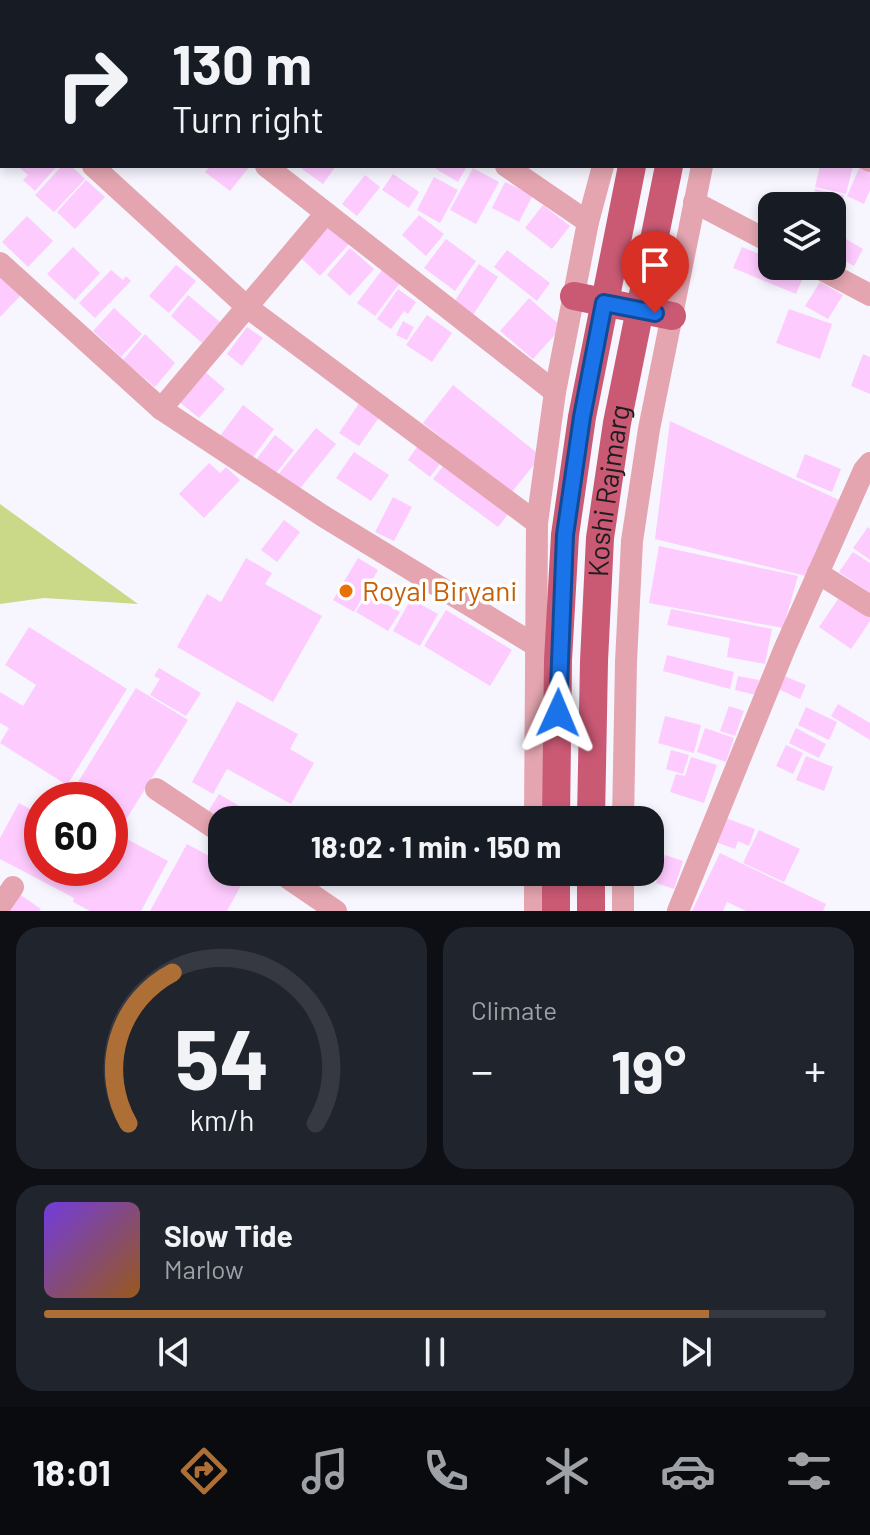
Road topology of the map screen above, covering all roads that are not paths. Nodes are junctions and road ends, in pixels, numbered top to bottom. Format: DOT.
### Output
graph roads {
  1 [pos="95,168"];
  2 [pos="269,168"];
  3 [pos="509,168"];
  4 [pos="602,168"];
  5 [pos="632,168"];
  6 [pos="669,168"];
  7 [pos="702,168"];
  8 [pos="694,202"];
  9 [pos="326,213"];
  10 [pos="588,222"];
  11 [pos="758,236"];
  12 [pos="0,263"];
  13 [pos="842,280"];
  14 [pos="870,295"];
  15 [pos="574,296"];
  16 [pos="604,303"];
  17 [pos="247,307"];
  18 [pos="639,310"];
  19 [pos="672,316"];
  20 [pos="555,392"];
  21 [pos="161,409"];
  22 [pos="870,463"];
  23 [pos="537,523"];
  24 [pos="818,573"];
  25 [pos="870,606"];
  26 [pos="535,645"];
  27 [pos="156,789"];
  28 [pos="535,806"];
  29 [pos="556,806"];
  30 [pos="591,806"];
  31 [pos="623,806"];
  32 [pos="208,824"];
  33 [pos="299,886"];
  34 [pos="535,886"];
  35 [pos="556,886"];
  36 [pos="591,886"];
  37 [pos="623,886"];
  38 [pos="13,887"];
  39 [pos="0,906"];
  40 [pos="336,911"];
  41 [pos="535,911"];
  42 [pos="556,911"];
  43 [pos="591,911"];
  44 [pos="623,911"];
  45 [pos="678,911"];
  1 -- 17 [label="street"];
  2 -- 9 [label="street"];
  3 -- 10 [label="street"];
  4 -- 10 [label="street"];
  5 -- 16 [label="main road, Koshi Rajmarg"];
  6 -- 18 [label="main road, Koshi Rajmarg"];
  7 -- 8 [label="street"];
  8 -- 11 [label="street"];
  8 -- 19 [label="street"];
  9 -- 17 [label="street"];
  9 -- 20 [label="street"];
  10 -- 15 [label="street"];
  12 -- 21 [label="street"];
  13 -- 14 [label="street"];
  15 -- 16 [label="main road"];
  15 -- 20 [label="street"];
  16 -- 18 [label="main road"];
  16 -- 29 [label="main road, Koshi Rajmarg"];
  17 -- 21 [label="street"];
  17 -- 23 [label="street"];
  18 -- 19 [label="main road"];
  18 -- 30 [label="main road, Koshi Rajmarg"];
  19 -- 31 [label="street"];
  20 -- 23 [label="street"];
  21 -- 26 [label="street"];
  22 -- 24 [label="street"];
  23 -- 26 [label="street"];
  24 -- 25 [label="street"];
  24 -- 45 [label="street"];
  26 -- 28 [label="street"];
  27 -- 32 [label="street"];
  33 -- 40 [label="street"];
  34 -- 41 [label="street"];
  35 -- 42 [label="main road"];
  36 -- 43 [label="main road"];
  37 -- 44 [label="street"];
  38 -- 39 [label="street"];
}
